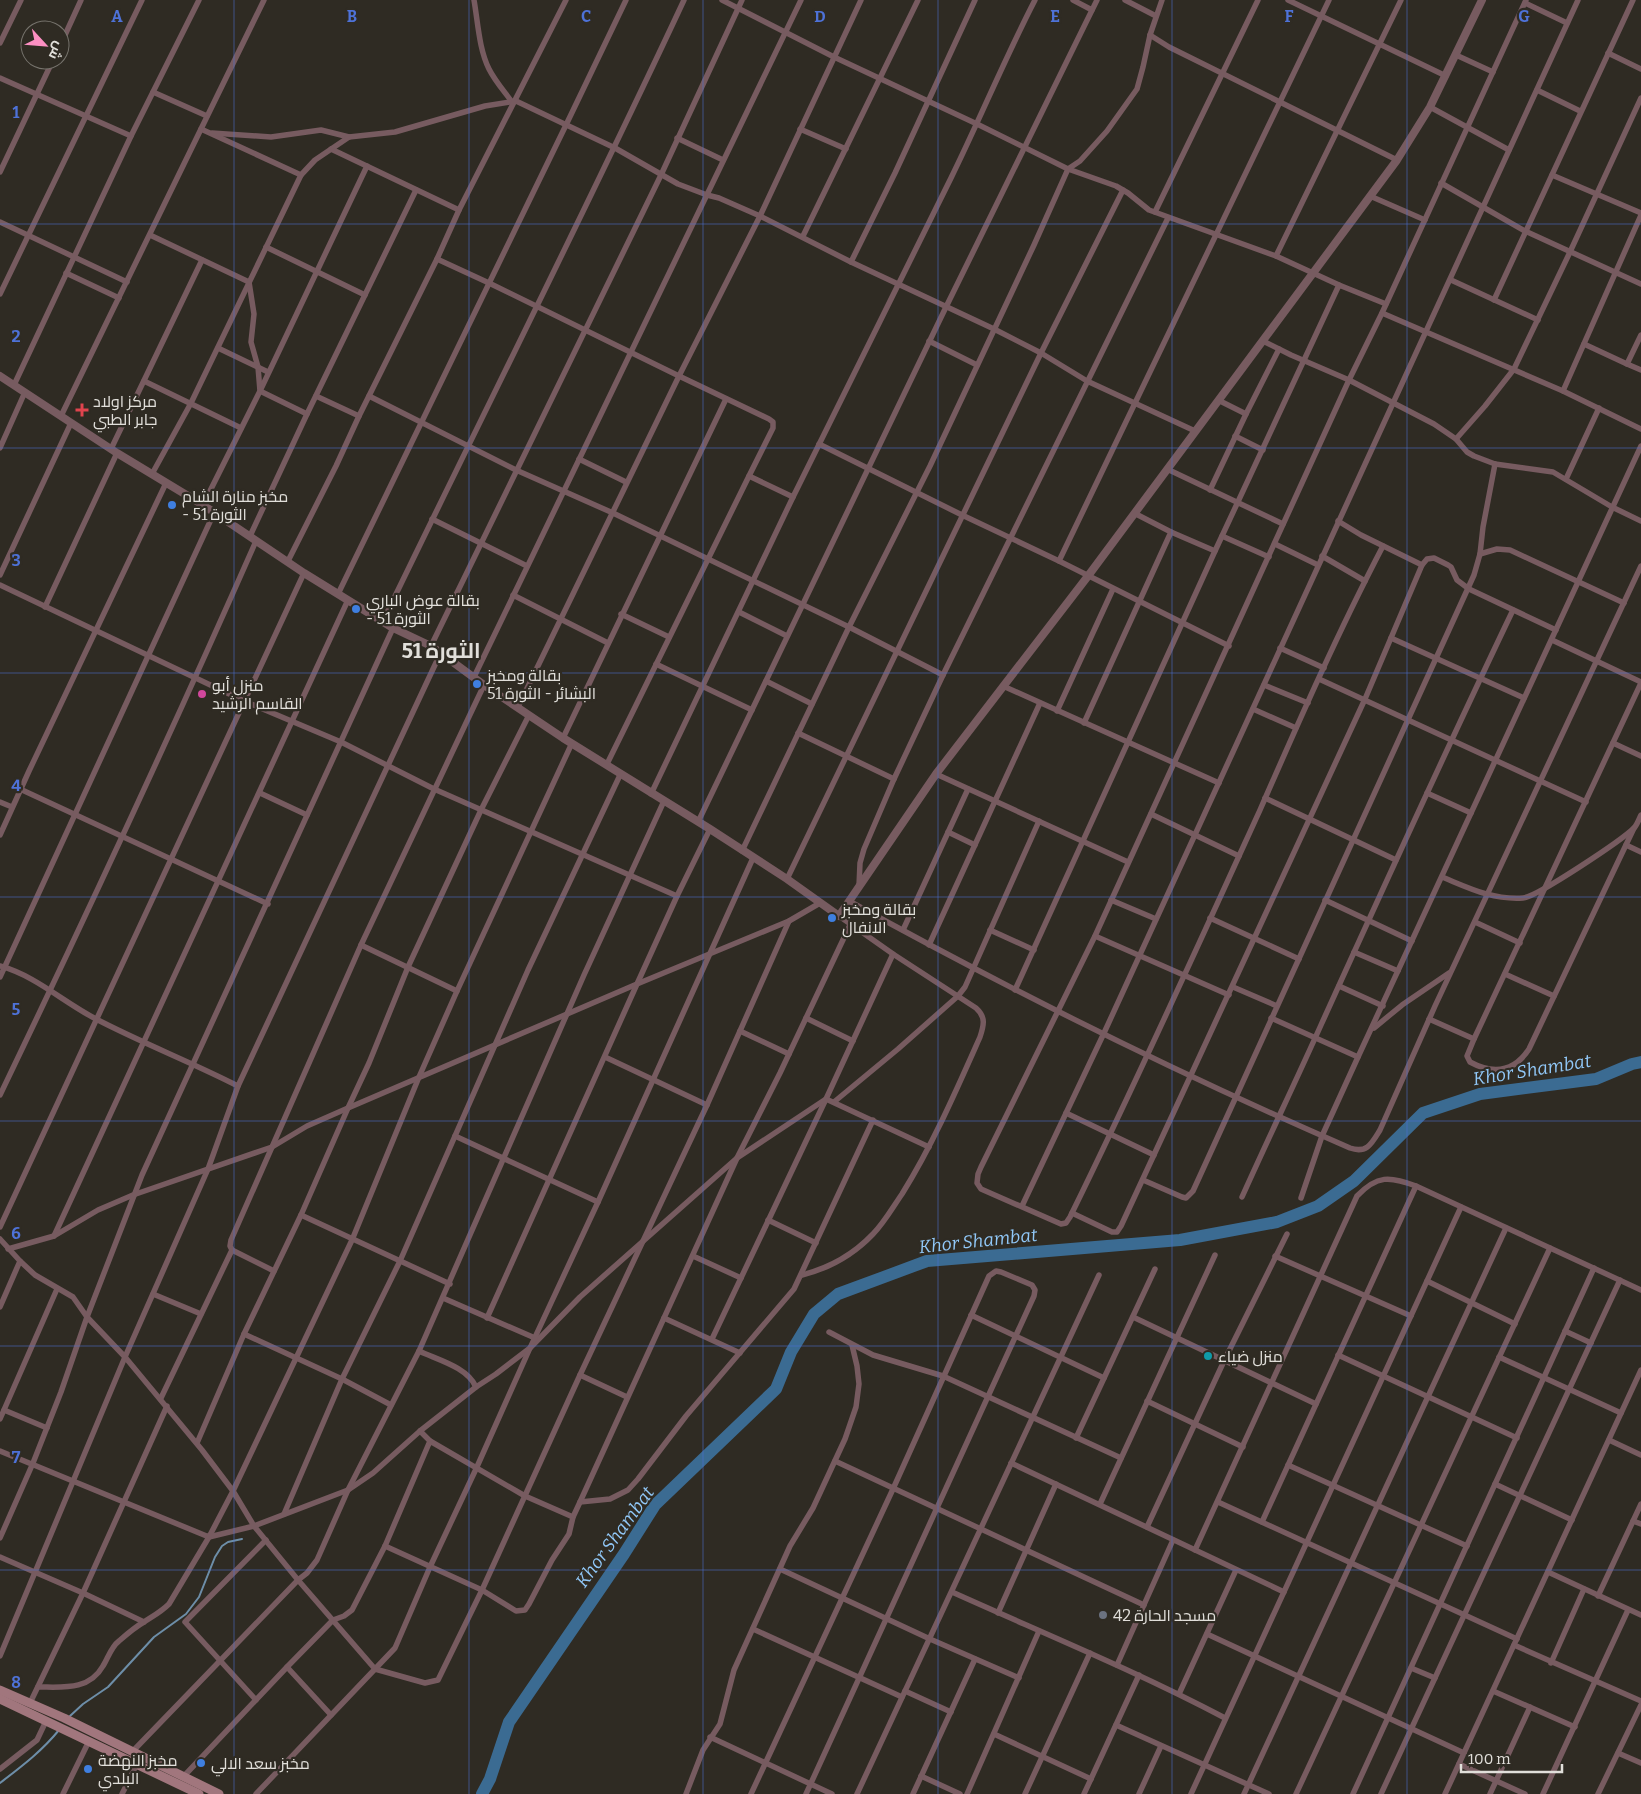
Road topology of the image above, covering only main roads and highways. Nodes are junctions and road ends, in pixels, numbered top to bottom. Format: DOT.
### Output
graph roads {
  1 [pos="0,1690"];
  2 [pos="0,1699"];
  3 [pos="61,1722"];
  4 [pos="71,1727"];
  5 [pos="182,1790"];
  6 [pos="199,1794"];
  7 [pos="219,1794"];
  1 -- 3 [label="main road"];
  2 -- 3 [label="main road"];
  3 -- 4 [label="main road"];
  4 -- 5 [label="main road"];
  4 -- 7 [label="main road"];
  5 -- 6 [label="main road"];
}
